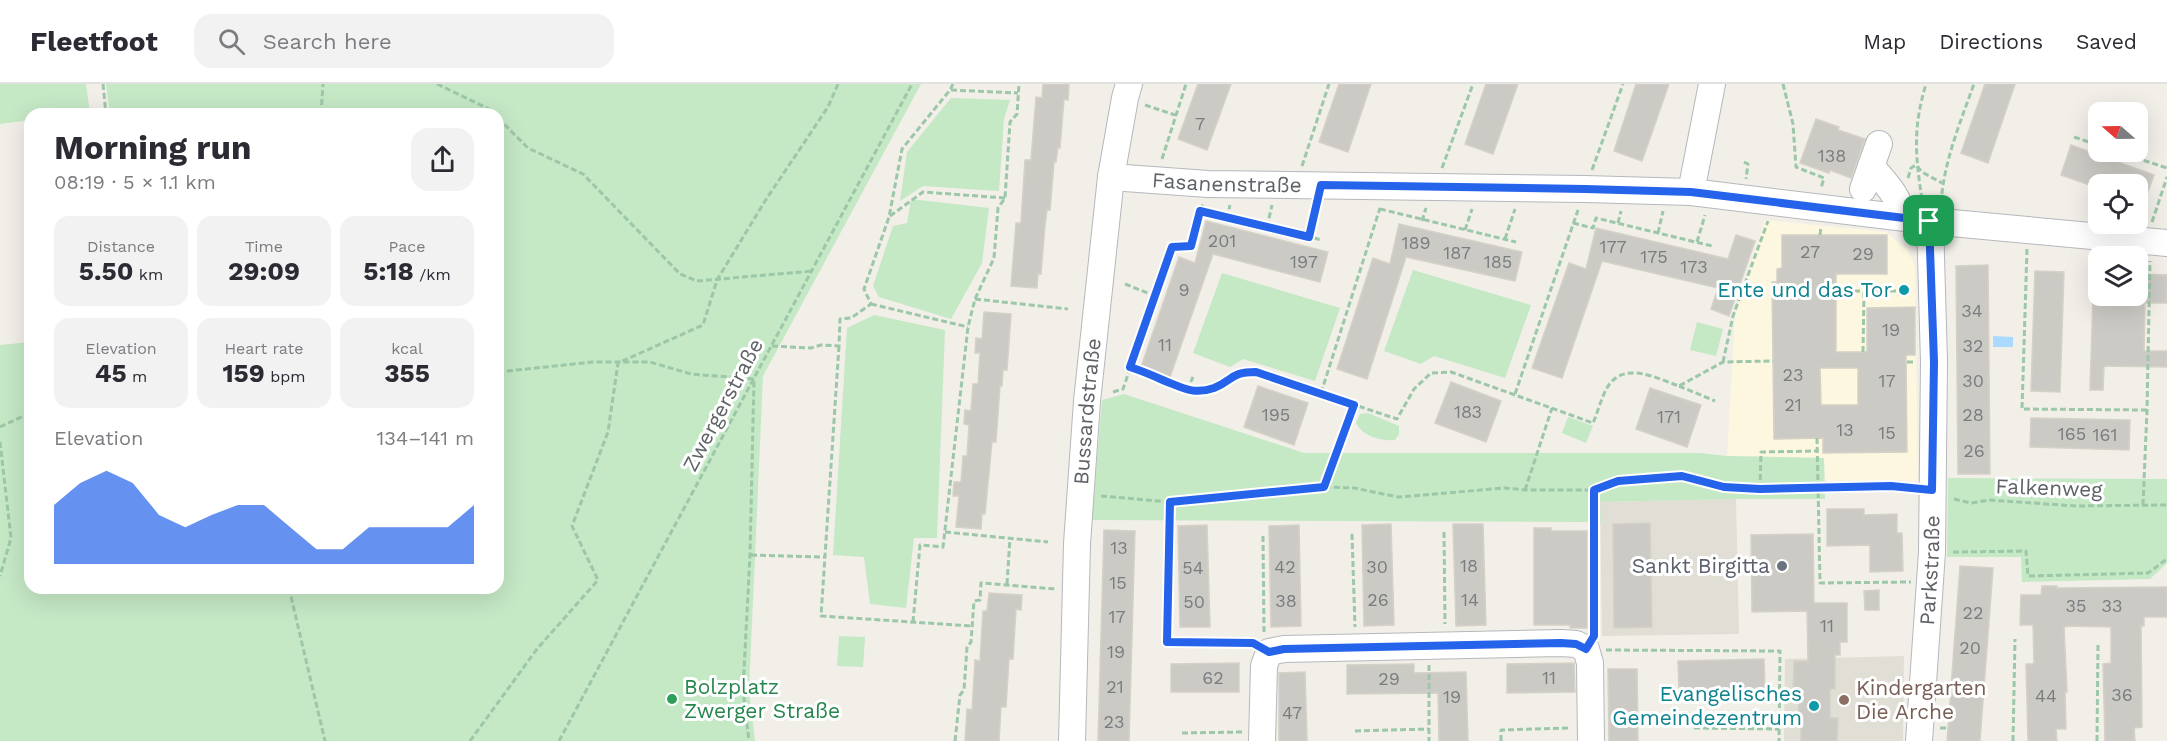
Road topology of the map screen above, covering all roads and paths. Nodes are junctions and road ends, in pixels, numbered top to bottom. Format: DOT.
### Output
graph roads {
  1 [pos="103,84"];
  2 [pos="323,84"];
  3 [pos="437,84"];
  4 [pos="838,84"];
  5 [pos="912,84"];
  6 [pos="953,84"];
  7 [pos="1019,84"];
  8 [pos="1129,84"];
  9 [pos="1185,84"];
  10 [pos="1329,84"];
  11 [pos="1473,84"];
  12 [pos="1623,84"];
  13 [pos="1712,84"];
  14 [pos="1783,84"];
  15 [pos="1926,84"];
  16 [pos="1974,84"];
  17 [pos="950,90"];
  18 [pos="1018,93"];
  19 [pos="1149,106"];
  20 [pos="105,108"];
  21 [pos="321,108"];
  22 [pos="487,108"];
  23 [pos="1175,115"];
  24 [pos="504,124"];
  25 [pos="2074,137"];
  26 [pos="2088,142"];
  27 [pos="2148,162"];
  28 [pos="1916,165"];
  29 [pos="1871,166"];
  30 [pos="2167,168"];
  31 [pos="1111,177"];
  32 [pos="2167,177"];
  33 [pos="1155,181"];
  34 [pos="1208,184"];
  35 [pos="1296,185"];
  36 [pos="1321,185"];
  37 [pos="1436,187"];
  38 [pos="1522,188"];
  39 [pos="1585,189"];
  40 [pos="1701,194"];
  41 [pos="1005,198"];
  42 [pos="1383,198"];
  43 [pos="1775,202"];
  44 [pos="1815,206"];
  45 [pos="1200,211"];
  46 [pos="889,217"];
  47 [pos="1902,217"];
  48 [pos="1929,221"];
  49 [pos="1573,223"];
  50 [pos="2028,229"];
  51 [pos="1309,237"];
  52 [pos="1506,239"];
  53 [pos="1322,240"];
  54 [pos="1516,242"];
  55 [pos="1697,242"];
  56 [pos="2154,242"];
  57 [pos="1712,246"];
  58 [pos="812,271"];
  59 [pos="717,280"];
  60 [pos="1125,284"];
  61 [pos="1836,291"];
  62 [pos="1864,291"];
  63 [pos="1900,291"];
  64 [pos="1155,296"];
  65 [pos="975,299"];
  66 [pos="871,304"];
  67 [pos="1068,309"];
  68 [pos="968,327"];
  69 [pos="772,346"];
  70 [pos="839,346"];
  71 [pos="1863,352"];
  72 [pos="1773,361"];
  73 [pos="1723,362"];
  74 [pos="618,363"];
  75 [pos="1130,367"];
  76 [pos="504,371"];
  77 [pos="1193,377"];
  78 [pos="754,379"];
  79 [pos="1679,386"];
  80 [pos="1187,390"];
  81 [pos="1113,392"];
  82 [pos="1321,393"];
  83 [pos="1515,394"];
  84 [pos="1715,401"];
  85 [pos="1354,405"];
  86 [pos="1552,408"];
  87 [pos="2147,410"];
  88 [pos="24,417"];
  89 [pos="0,427"];
  90 [pos="1817,438"];
  91 [pos="0,442"];
  92 [pos="1817,451"];
  93 [pos="1324,487"];
  94 [pos="1818,487"];
  95 [pos="1760,489"];
  96 [pos="1525,490"];
  97 [pos="1594,490"];
  98 [pos="1932,490"];
  99 [pos="1093,496"];
  100 [pos="1170,502"];
  101 [pos="2143,505"];
  102 [pos="2167,506"];
  103 [pos="945,532"];
  104 [pos="1444,532"];
  105 [pos="1352,534"];
  106 [pos="1263,536"];
  107 [pos="1010,538"];
  108 [pos="1048,542"];
  109 [pos="1932,552"];
  110 [pos="750,555"];
  111 [pos="824,557"];
  112 [pos="2167,559"];
  113 [pos="0,576"];
  114 [pos="1930,582"];
  115 [pos="1007,584"];
  116 [pos="1061,589"];
  117 [pos="290,594"];
  118 [pos="913,622"];
  119 [pos="972,626"];
  120 [pos="2015,639"];
  121 [pos="1437,644"];
  122 [pos="2098,644"];
  123 [pos="1356,646"];
  124 [pos="1586,649"];
  125 [pos="1269,652"];
  126 [pos="1694,728"];
  127 [pos="1429,729"];
  128 [pos="1779,729"];
  129 [pos="1355,731"];
  130 [pos="1182,733"];
  131 [pos="1591,734"];
  132 [pos="1262,736"];
  133 [pos="325,741"];
  134 [pos="470,741"];
  135 [pos="559,741"];
  136 [pos="749,741"];
  137 [pos="955,741"];
  138 [pos="1072,741"];
  139 [pos="1429,741"];
  140 [pos="1501,741"];
  141 [pos="1779,741"];
  142 [pos="1919,741"];
  143 [pos="2013,741"];
  144 [pos="2097,741"];
  1 -- 20 [label="path"];
  2 -- 21 [label="path"];
  3 -- 22 [label="path"];
  4 -- 59 [label="path"];
  5 -- 58 [label="path, Zwergerstraße"];
  6 -- 17 [label="path"];
  7 -- 18 [label="path"];
  8 -- 31 [label="street, Bussardstraße"];
  9 -- 23 [label="path"];
  10 -- 35 [label="path"];
  11 -- 37 [label="path"];
  12 -- 39 [label="path"];
  13 -- 40 [label="street"];
  14 -- 44 [label="path"];
  15 -- 28 [label="path"];
  16 -- 28 [label="path"];
  17 -- 18 [label="path"];
  17 -- 46 [label="path"];
  18 -- 41 [label="path"];
  19 -- 23 [label="path"];
  23 -- 33 [label="path"];
  24 -- 59 [label="path"];
  25 -- 26 [label="path"];
  27 -- 30 [label="path"];
  28 -- 48 [label="path"];
  29 -- 47 [label="street"];
  31 -- 33 [label="street, Fasanenstraße"];
  31 -- 138 [label="street, Bussardstraße"];
  32 -- 56 [label="path"];
  33 -- 34 [label="street, Fasanenstraße"];
  34 -- 35 [label="street, Fasanenstraße"];
  34 -- 45 [label="path"];
  35 -- 36 [label="street, Fasanenstraße"];
  36 -- 42 [label="street, Fasanenstraße"];
  36 -- 51 [label="path"];
  37 -- 38 [label="street, Fasanenstraße"];
  37 -- 42 [label="street, Fasanenstraße"];
  38 -- 39 [label="street, Fasanenstraße"];
  38 -- 52 [label="path"];
  39 -- 40 [label="street, Fasanenstraße"];
  39 -- 49 [label="path"];
  40 -- 43 [label="street, Fasanenstraße"];
  40 -- 55 [label="path"];
  41 -- 46 [label="path"];
  41 -- 65 [label="path"];
  42 -- 52 [label="path"];
  42 -- 82 [label="path"];
  43 -- 44 [label="street, Fasanenstraße"];
  43 -- 73 [label="path"];
  44 -- 47 [label="street, Fasanenstraße"];
  45 -- 51 [label="path"];
  45 -- 64 [label="path"];
  46 -- 66 [label="path"];
  47 -- 48 [label="street, Fasanenstraße"];
  48 -- 50 [label="street, Fasanenstraße"];
  48 -- 98 [label="street, Parkstraße"];
  49 -- 55 [label="path"];
  49 -- 83 [label="path"];
  50 -- 56 [label="street, Fasanenstraße"];
  50 -- 87 [label="path"];
  51 -- 53 [label="path"];
  52 -- 54 [label="path"];
  55 -- 57 [label="path"];
  56 -- 87 [label="path"];
  58 -- 59 [label="path"];
  58 -- 69 [label="path, Zwergerstraße"];
  59 -- 74 [label="path"];
  60 -- 64 [label="path"];
  61 -- 62 [label="path"];
  62 -- 63 [label="path"];
  62 -- 71 [label="path"];
  64 -- 75 [label="path"];
  65 -- 67 [label="path"];
  65 -- 68 [label="path"];
  66 -- 68 [label="path"];
  66 -- 70 [label="path"];
  68 -- 103 [label="path"];
  69 -- 70 [label="path"];
  69 -- 78 [label="path, Zwergerstraße"];
  70 -- 111 [label="path"];
  72 -- 73 [label="path"];
  73 -- 79 [label="path"];
  74 -- 76 [label="path"];
  74 -- 78 [label="path"];
  74 -- 134 [label="path"];
  75 -- 80 [label="path"];
  75 -- 81 [label="path"];
  77 -- 80 [label="path"];
  78 -- 110 [label="path"];
  78 -- 135 [label="path, Zwergerstraße"];
  79 -- 84 [label="path"];
  79 -- 86 [label="path"];
  80 -- 82 [label="path"];
  82 -- 85 [label="path"];
  83 -- 85 [label="path"];
  83 -- 86 [label="path"];
  85 -- 93 [label="path"];
  86 -- 96 [label="path"];
  87 -- 101 [label="path"];
  88 -- 89 [label="path"];
  90 -- 92 [label="path"];
  91 -- 113 [label="path"];
  92 -- 94 [label="path"];
  92 -- 95 [label="path"];
  93 -- 96 [label="path, Falkenweg"];
  93 -- 100 [label="path, Falkenweg"];
  94 -- 95 [label="path, Falkenweg"];
  94 -- 98 [label="path, Falkenweg"];
  94 -- 114 [label="path"];
  95 -- 97 [label="path, Falkenweg"];
  96 -- 97 [label="path, Falkenweg"];
  97 -- 124 [label="path"];
  98 -- 101 [label="path, Falkenweg"];
  98 -- 109 [label="street, Parkstraße"];
  99 -- 100 [label="path, Falkenweg"];
  100 -- 125 [label="path"];
  101 -- 102 [label="path, Falkenweg"];
  103 -- 107 [label="path"];
  103 -- 118 [label="path"];
  104 -- 121 [label="path"];
  105 -- 123 [label="path"];
  106 -- 125 [label="path"];
  107 -- 108 [label="path"];
  107 -- 115 [label="path"];
  109 -- 112 [label="path"];
  109 -- 114 [label="street, Parkstraße"];
  110 -- 111 [label="path"];
  110 -- 136 [label="path"];
  111 -- 118 [label="path"];
  114 -- 142 [label="street, Parkstraße"];
  115 -- 116 [label="path"];
  115 -- 119 [label="path"];
  117 -- 133 [label="path"];
  118 -- 119 [label="path"];
  119 -- 137 [label="path"];
  120 -- 143 [label="path"];
  121 -- 123 [label="street"];
  121 -- 124 [label="street"];
  121 -- 127 [label="path"];
  122 -- 144 [label="path"];
  123 -- 125 [label="street"];
  124 -- 128 [label="path"];
  124 -- 131 [label="street"];
  125 -- 132 [label="street"];
  126 -- 128 [label="path"];
  127 -- 129 [label="path"];
  127 -- 139 [label="path"];
  128 -- 141 [label="path"];
  130 -- 132 [label="path"];
  131 -- 140 [label="path"];
}
